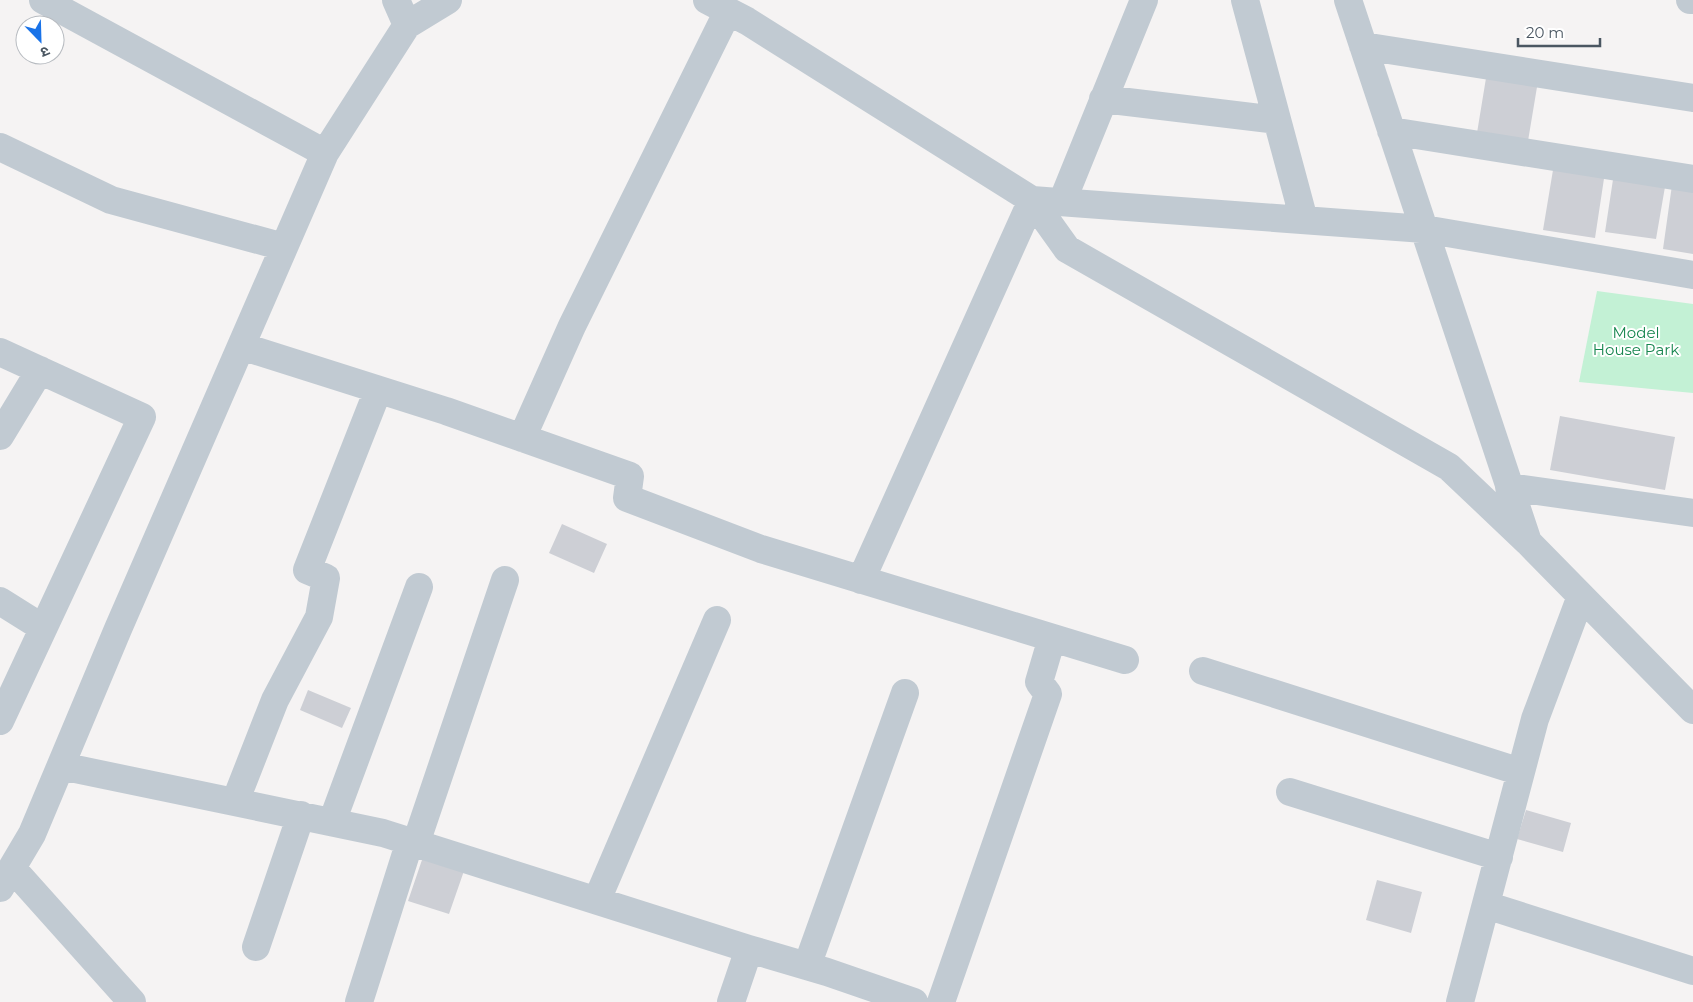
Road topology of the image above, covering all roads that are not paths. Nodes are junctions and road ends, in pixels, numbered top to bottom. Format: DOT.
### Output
graph roads {
  1 [pos="43,0"];
  2 [pos="396,0"];
  3 [pos="448,0"];
  4 [pos="1144,0"];
  5 [pos="1245,0"];
  6 [pos="1348,0"];
  7 [pos="718,6"];
  8 [pos="407,25"];
  9 [pos="1363,46"];
  10 [pos="1693,98"];
  11 [pos="1103,99"];
  12 [pos="1277,120"];
  13 [pos="1391,131"];
  14 [pos="0,147"];
  15 [pos="325,153"];
  16 [pos="1693,180"];
  17 [pos="1032,200"];
  18 [pos="1062,202"];
  19 [pos="1304,220"];
  20 [pos="1424,229"];
  21 [pos="284,247"];
  22 [pos="1693,275"];
  23 [pos="241,346"];
  24 [pos="0,352"];
  25 [pos="40,370"];
  26 [pos="378,390"];
  27 [pos="0,436"];
  28 [pos="522,438"];
  29 [pos="1509,487"];
  30 [pos="1693,514"];
  31 [pos="1528,542"];
  32 [pos="505,580"];
  33 [pos="861,580"];
  34 [pos="419,587"];
  35 [pos="1581,596"];
  36 [pos="0,601"];
  37 [pos="717,620"];
  38 [pos="43,628"];
  39 [pos="1052,638"];
  40 [pos="1125,660"];
  41 [pos="1203,671"];
  42 [pos="905,693"];
  43 [pos="1693,710"];
  44 [pos="0,720"];
  45 [pos="61,766"];
  46 [pos="1521,772"];
  47 [pos="1290,792"];
  48 [pos="236,802"];
  49 [pos="301,816"];
  50 [pos="332,822"];
  51 [pos="413,842"];
  52 [pos="1499,857"];
  53 [pos="6,878"];
  54 [pos="597,900"];
  55 [pos="1486,905"];
  56 [pos="256,947"];
  57 [pos="749,949"];
  58 [pos="807,966"];
  59 [pos="1693,971"];
  60 [pos="132,1002"];
  61 [pos="359,1002"];
  62 [pos="731,1002"];
  63 [pos="914,1002"];
  64 [pos="941,1002"];
  65 [pos="1460,1002"];
  1 -- 15 [label="street"];
  2 -- 8 [label="street"];
  3 -- 8 [label="street"];
  4 -- 11 [label="street"];
  5 -- 12 [label="street"];
  6 -- 9 [label="street"];
  7 -- 17 [label="street"];
  7 -- 28 [label="street"];
  8 -- 15 [label="street"];
  9 -- 10 [label="street"];
  9 -- 13 [label="street"];
  11 -- 12 [label="street"];
  11 -- 18 [label="street"];
  12 -- 19 [label="street"];
  13 -- 16 [label="street"];
  13 -- 20 [label="street"];
  14 -- 21 [label="street"];
  15 -- 21 [label="street"];
  17 -- 18 [label="street"];
  17 -- 31 [label="street"];
  17 -- 33 [label="street"];
  18 -- 19 [label="street"];
  19 -- 20 [label="street"];
  20 -- 22 [label="street"];
  20 -- 29 [label="street"];
  21 -- 23 [label="street"];
  23 -- 26 [label="street"];
  23 -- 45 [label="street"];
  24 -- 25 [label="street"];
  25 -- 27 [label="street"];
  25 -- 38 [label="street"];
  26 -- 28 [label="street"];
  26 -- 48 [label="street"];
  28 -- 33 [label="street"];
  29 -- 30 [label="street"];
  29 -- 31 [label="street"];
  31 -- 35 [label="street"];
  32 -- 51 [label="street"];
  33 -- 39 [label="street"];
  34 -- 50 [label="street"];
  35 -- 43 [label="street"];
  35 -- 46 [label="street"];
  36 -- 38 [label="street"];
  37 -- 54 [label="street"];
  38 -- 44 [label="street"];
  39 -- 40 [label="street"];
  39 -- 64 [label="street"];
  41 -- 46 [label="street"];
  42 -- 58 [label="street"];
  45 -- 48 [label="street"];
  45 -- 53 [label="street"];
  46 -- 52 [label="street"];
  47 -- 52 [label="street"];
  48 -- 49 [label="street"];
  49 -- 50 [label="street"];
  49 -- 56 [label="street"];
  50 -- 51 [label="street"];
  51 -- 54 [label="street"];
  51 -- 61 [label="street"];
  52 -- 55 [label="street"];
  53 -- 60 [label="street"];
  54 -- 57 [label="street"];
  55 -- 59 [label="street"];
  55 -- 65 [label="street"];
  57 -- 58 [label="street"];
  57 -- 62 [label="street"];
  58 -- 63 [label="street"];
}
